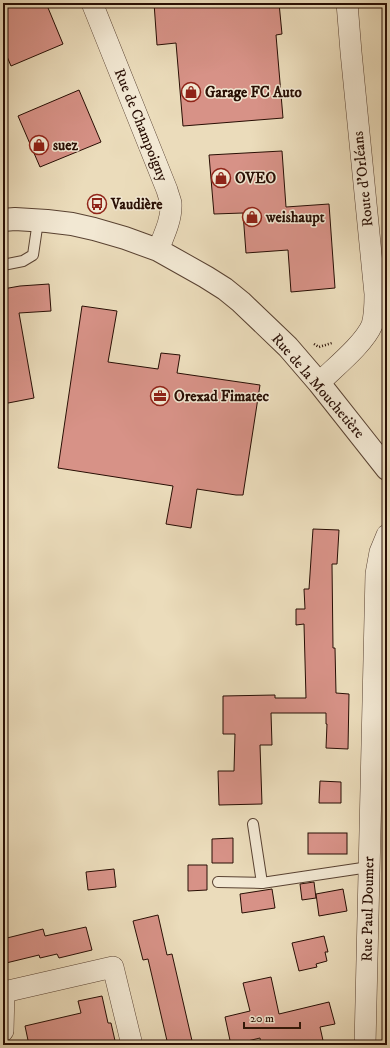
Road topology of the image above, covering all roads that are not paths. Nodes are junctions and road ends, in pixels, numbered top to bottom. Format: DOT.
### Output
graph roads {
  1 [pos="92,3"];
  2 [pos="347,3"];
  3 [pos="3,220"];
  4 [pos="38,221"];
  5 [pos="378,234"];
  6 [pos="158,250"];
  7 [pos="3,265"];
  8 [pos="379,323"];
  9 [pos="319,383"];
  10 [pos="387,469"];
  11 [pos="387,535"];
  12 [pos="253,824"];
  13 [pos="369,867"];
  14 [pos="218,882"];
  15 [pos="262,883"];
  16 [pos="3,1031"];
  17 [pos="132,1045"];
  18 [pos="364,1045"];
  1 -- 6 [label="street, Rue de Champoigny"];
  2 -- 5 [label="street, Route d'Orléans"];
  3 -- 4 [label="street, Rue de la Mouchetière"];
  4 -- 6 [label="street, Rue de la Mouchetière"];
  4 -- 7 [label="lane"];
  5 -- 8 [label="street, Route d'Orléans"];
  6 -- 9 [label="street, Rue de la Mouchetière"];
  8 -- 9 [label="street, Route d'Orléans"];
  9 -- 10 [label="street, Rue de la Mouchetière"];
  11 -- 13 [label="street, Rue Paul Doumer"];
  12 -- 15 [label="lane"];
  13 -- 15 [label="lane"];
  13 -- 18 [label="street, Rue Paul Doumer"];
  14 -- 15 [label="lane"];
  16 -- 17 [label="street"];
}
